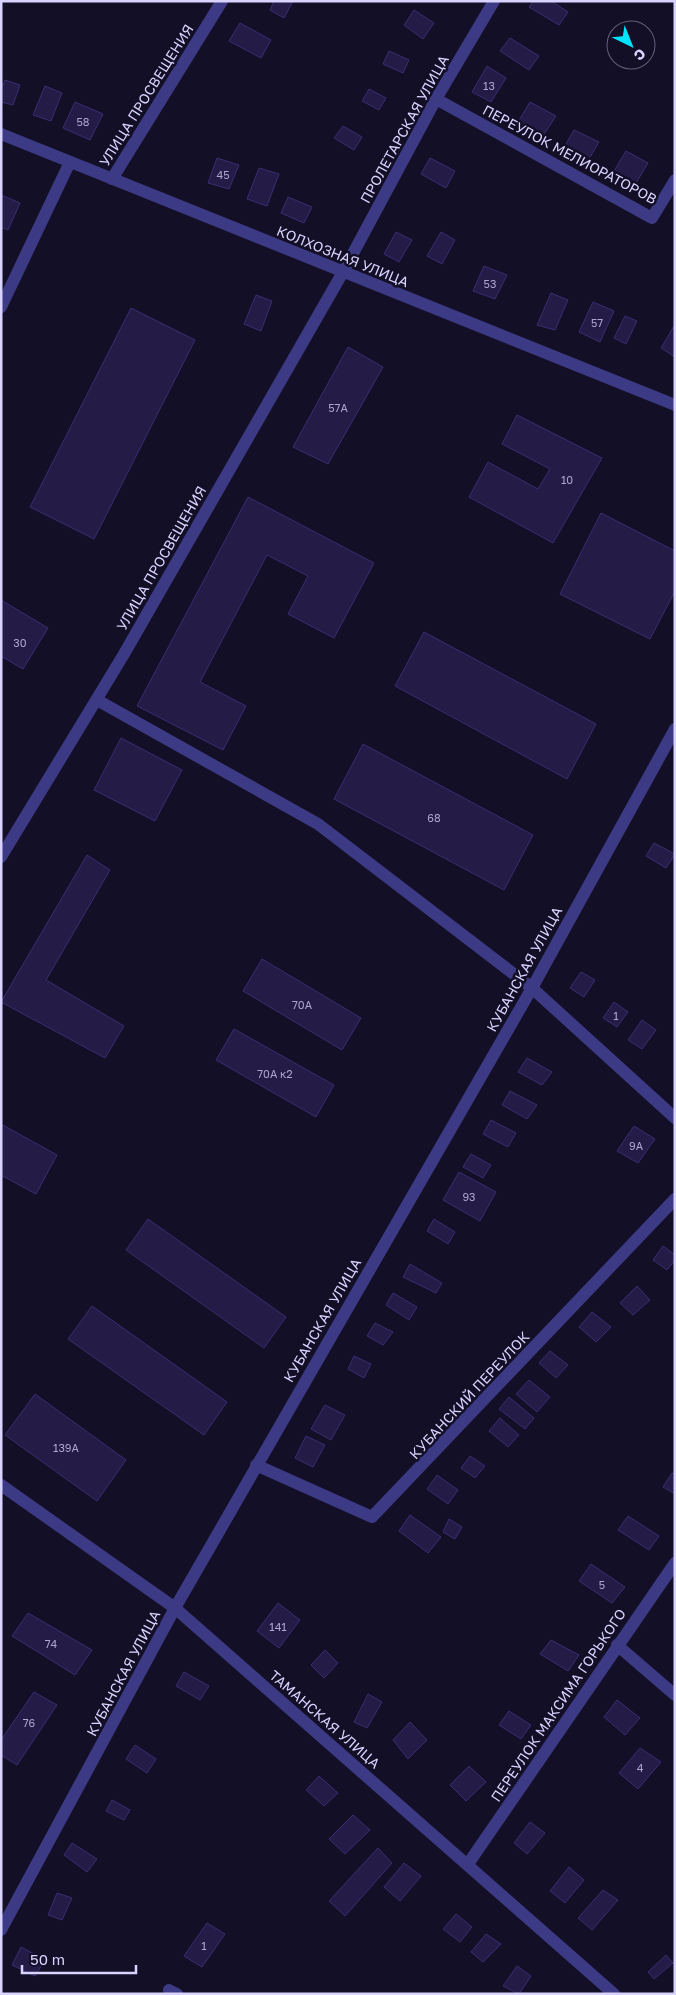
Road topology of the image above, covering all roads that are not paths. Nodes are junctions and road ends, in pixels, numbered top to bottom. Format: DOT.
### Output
graph roads {
  1 [pos="222,1"];
  2 [pos="494,1"];
  3 [pos="436,99"];
  4 [pos="1,134"];
  5 [pos="70,162"];
  6 [pos="112,179"];
  7 [pos="675,180"];
  8 [pos="343,272"];
  9 [pos="1,306"];
  10 [pos="675,405"];
  11 [pos="97,700"];
  12 [pos="675,729"];
  13 [pos="1,857"];
  14 [pos="532,988"];
  15 [pos="675,1118"];
  16 [pos="675,1199"];
  17 [pos="256,1464"];
  18 [pos="1,1486"];
  19 [pos="675,1563"];
  20 [pos="175,1608"];
  21 [pos="617,1645"];
  22 [pos="675,1695"];
  23 [pos="468,1864"];
  24 [pos="1,1930"];
  25 [pos="614,1994"];
  1 -- 6 [label="street, УЛИЦА ПРОСВЕЩЕНИЯ"];
  2 -- 3 [label="street, ПРОЛЕТАРСКАЯ УЛИЦА"];
  3 -- 7 [label="street, ПЕРЕУЛОК МЕЛИОРАТОРОВ"];
  3 -- 8 [label="street, ПРОЛЕТАРСКАЯ УЛИЦА"];
  4 -- 5 [label="street, КОЛХОЗНАЯ УЛИЦА"];
  5 -- 6 [label="street, КОЛХОЗНАЯ УЛИЦА"];
  5 -- 9 [label="street"];
  6 -- 8 [label="street, КОЛХОЗНАЯ УЛИЦА"];
  8 -- 10 [label="street, КОЛХОЗНАЯ УЛИЦА"];
  8 -- 11 [label="street, УЛИЦА ПРОСВЕЩЕНИЯ"];
  11 -- 13 [label="street, УЛИЦА ПРОСВЕЩЕНИЯ"];
  11 -- 14 [label="street"];
  12 -- 14 [label="street, КУБАНСКАЯ УЛИЦА"];
  14 -- 15 [label="street"];
  14 -- 17 [label="street, КУБАНСКАЯ УЛИЦА"];
  16 -- 17 [label="street, КУБАНСКИЙ ПЕРЕУЛОК"];
  17 -- 20 [label="street, КУБАНСКАЯ УЛИЦА"];
  18 -- 20 [label="street, ТАМАНСКАЯ УЛИЦА"];
  19 -- 21 [label="street, ПЕРЕУЛОК МАКСИМА ГОРЬКОГО"];
  20 -- 23 [label="street, ТАМАНСКАЯ УЛИЦА"];
  20 -- 24 [label="street, КУБАНСКАЯ УЛИЦА"];
  21 -- 22 [label="street"];
  21 -- 23 [label="street, ПЕРЕУЛОК МАКСИМА ГОРЬКОГО"];
  23 -- 25 [label="street, ТАМАНСКАЯ УЛИЦА"];
}
